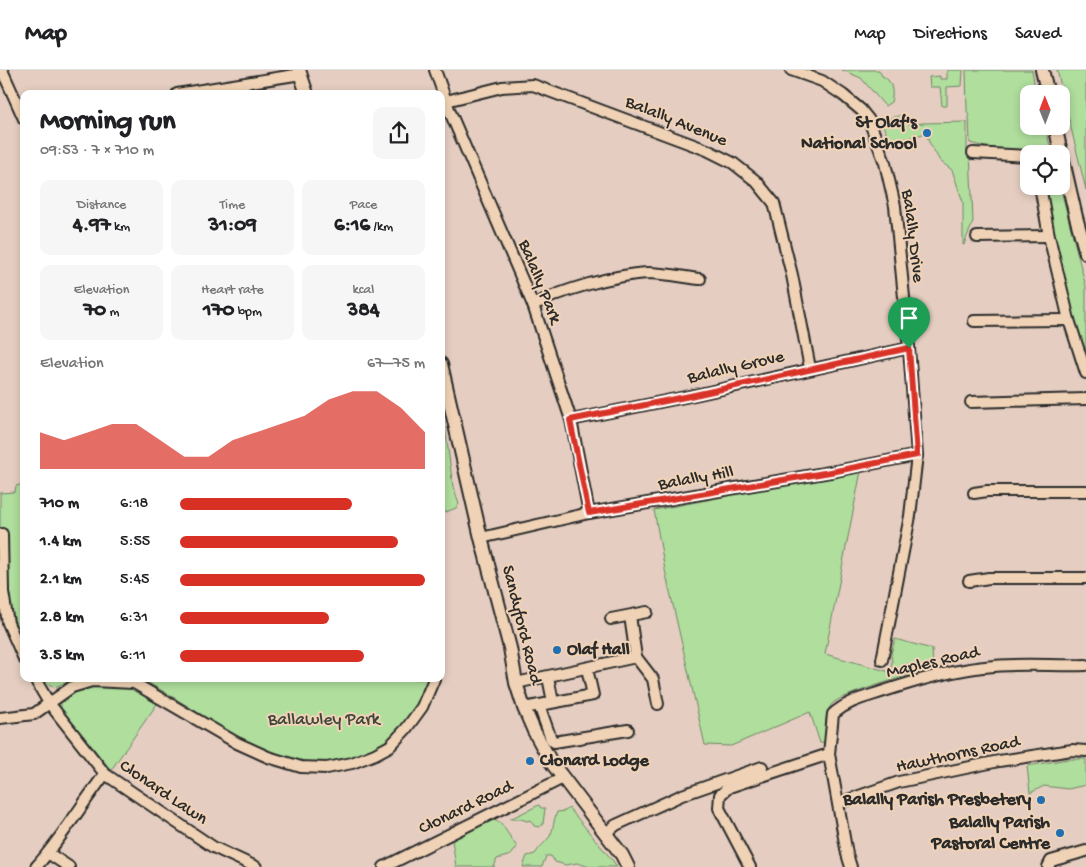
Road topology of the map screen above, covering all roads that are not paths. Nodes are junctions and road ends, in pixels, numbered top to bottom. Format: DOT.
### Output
graph roads {
  1 [pos="2,70"];
  2 [pos="435,70"];
  3 [pos="791,70"];
  4 [pos="1042,70"];
  5 [pos="300,72"];
  6 [pos="1046,85"];
  7 [pos="199,90"];
  8 [pos="306,90"];
  9 [pos="442,90"];
  10 [pos="445,99"];
  11 [pos="446,102"];
  12 [pos="20,110"];
  13 [pos="1057,135"];
  14 [pos="973,153"];
  15 [pos="1020,156"];
  16 [pos="1042,195"];
  17 [pos="1049,236"];
  18 [pos="977,237"];
  19 [pos="1086,253"];
  20 [pos="700,279"];
  21 [pos="533,305"];
  22 [pos="1069,320"];
  23 [pos="974,321"];
  24 [pos="909,348"];
  25 [pos="810,368"];
  26 [pos="1086,373"];
  27 [pos="445,381"];
  28 [pos="1086,399"];
  29 [pos="971,402"];
  30 [pos="570,420"];
  31 [pos="917,455"];
  32 [pos="1086,491"];
  33 [pos="974,493"];
  34 [pos="589,513"];
  35 [pos="2,534"];
  36 [pos="481,538"];
  37 [pos="1086,578"];
  38 [pos="969,581"];
  39 [pos="647,612"];
  40 [pos="630,616"];
  41 [pos="611,619"];
  42 [pos="4,624"];
  43 [pos="20,652"];
  44 [pos="636,656"];
  45 [pos="882,660"];
  46 [pos="1086,665"];
  47 [pos="588,673"];
  48 [pos="37,682"];
  49 [pos="89,682"];
  50 [pos="113,682"];
  51 [pos="433,682"];
  52 [pos="549,682"];
  53 [pos="516,683"];
  54 [pos="49,702"];
  55 [pos="553,702"];
  56 [pos="658,704"];
  57 [pos="539,705"];
  58 [pos="524,708"];
  59 [pos="0,718"];
  60 [pos="628,730"];
  61 [pos="1086,751"];
  62 [pos="829,754"];
  63 [pos="762,767"];
  64 [pos="105,774"];
  65 [pos="563,778"];
  66 [pos="838,803"];
  67 [pos="606,833"];
  68 [pos="1086,852"];
  69 [pos="48,853"];
  70 [pos="36,867"];
  71 [pos="69,867"];
  72 [pos="256,867"];
  73 [pos="384,867"];
  74 [pos="628,867"];
  75 [pos="750,867"];
  76 [pos="851,867"];
  77 [pos="1048,867"];
  1 -- 12 [label="street"];
  2 -- 9 [label="street, Balally Park"];
  3 -- 24 [label="street, Balally Drive"];
  4 -- 6 [label="main road"];
  5 -- 7 [label="street"];
  5 -- 8 [label="main road"];
  10 -- 11 [label="street, Balally Park"];
  11 -- 21 [label="street, Balally Park"];
  11 -- 25 [label="street, Balally Avenue"];
  13 -- 19 [label="main road"];
  14 -- 15 [label="street"];
  16 -- 17 [label="street"];
  17 -- 18 [label="street"];
  17 -- 22 [label="street"];
  20 -- 21 [label="street"];
  21 -- 30 [label="street, Balally Park"];
  22 -- 23 [label="street"];
  22 -- 26 [label="street"];
  24 -- 25 [label="street, Balally Grove"];
  24 -- 31 [label="street, Balally Drive"];
  25 -- 30 [label="street, Balally Grove"];
  27 -- 36 [label="main road, Sandyford Road"];
  28 -- 29 [label="street"];
  30 -- 34 [label="street, Balally Park"];
  31 -- 34 [label="street, Balally Hill"];
  31 -- 45 [label="street, Balally Drive"];
  32 -- 33 [label="street"];
  34 -- 36 [label="street, Balally Hill"];
  35 -- 42 [label="street"];
  36 -- 53 [label="main road, Sandyford Road"];
  37 -- 38 [label="street"];
  39 -- 40 [label="street"];
  40 -- 41 [label="street"];
  40 -- 44 [label="street"];
  42 -- 43 [label="street"];
  44 -- 53 [label="street"];
  44 -- 56 [label="street"];
  46 -- 62 [label="street, Maples Road"];
  47 -- 55 [label="street"];
  48 -- 54 [label="street, Clonard Lawn"];
  49 -- 54 [label="street"];
  50 -- 51 [label="street"];
  52 -- 55 [label="street"];
  53 -- 58 [label="main road, Sandyford Road"];
  54 -- 59 [label="street"];
  54 -- 64 [label="street, Clonard Lawn"];
  55 -- 57 [label="street"];
  57 -- 58 [label="street"];
  57 -- 60 [label="street"];
  58 -- 65 [label="main road, Sandyford Road"];
  61 -- 66 [label="street, Hawthorns Road"];
  62 -- 66 [label="street, Maples Road"];
  62 -- 75 [label="street"];
  63 -- 67 [label="street"];
  64 -- 69 [label="street"];
  64 -- 72 [label="street, Clonard Lawn"];
  65 -- 67 [label="main road, Sandyford Road"];
  65 -- 73 [label="street, Clonard Road"];
  66 -- 76 [label="street, Maples Road"];
  67 -- 74 [label="main road, Sandyford Road"];
  68 -- 77 [label="street"];
  69 -- 70 [label="street"];
  69 -- 71 [label="street"];
}
